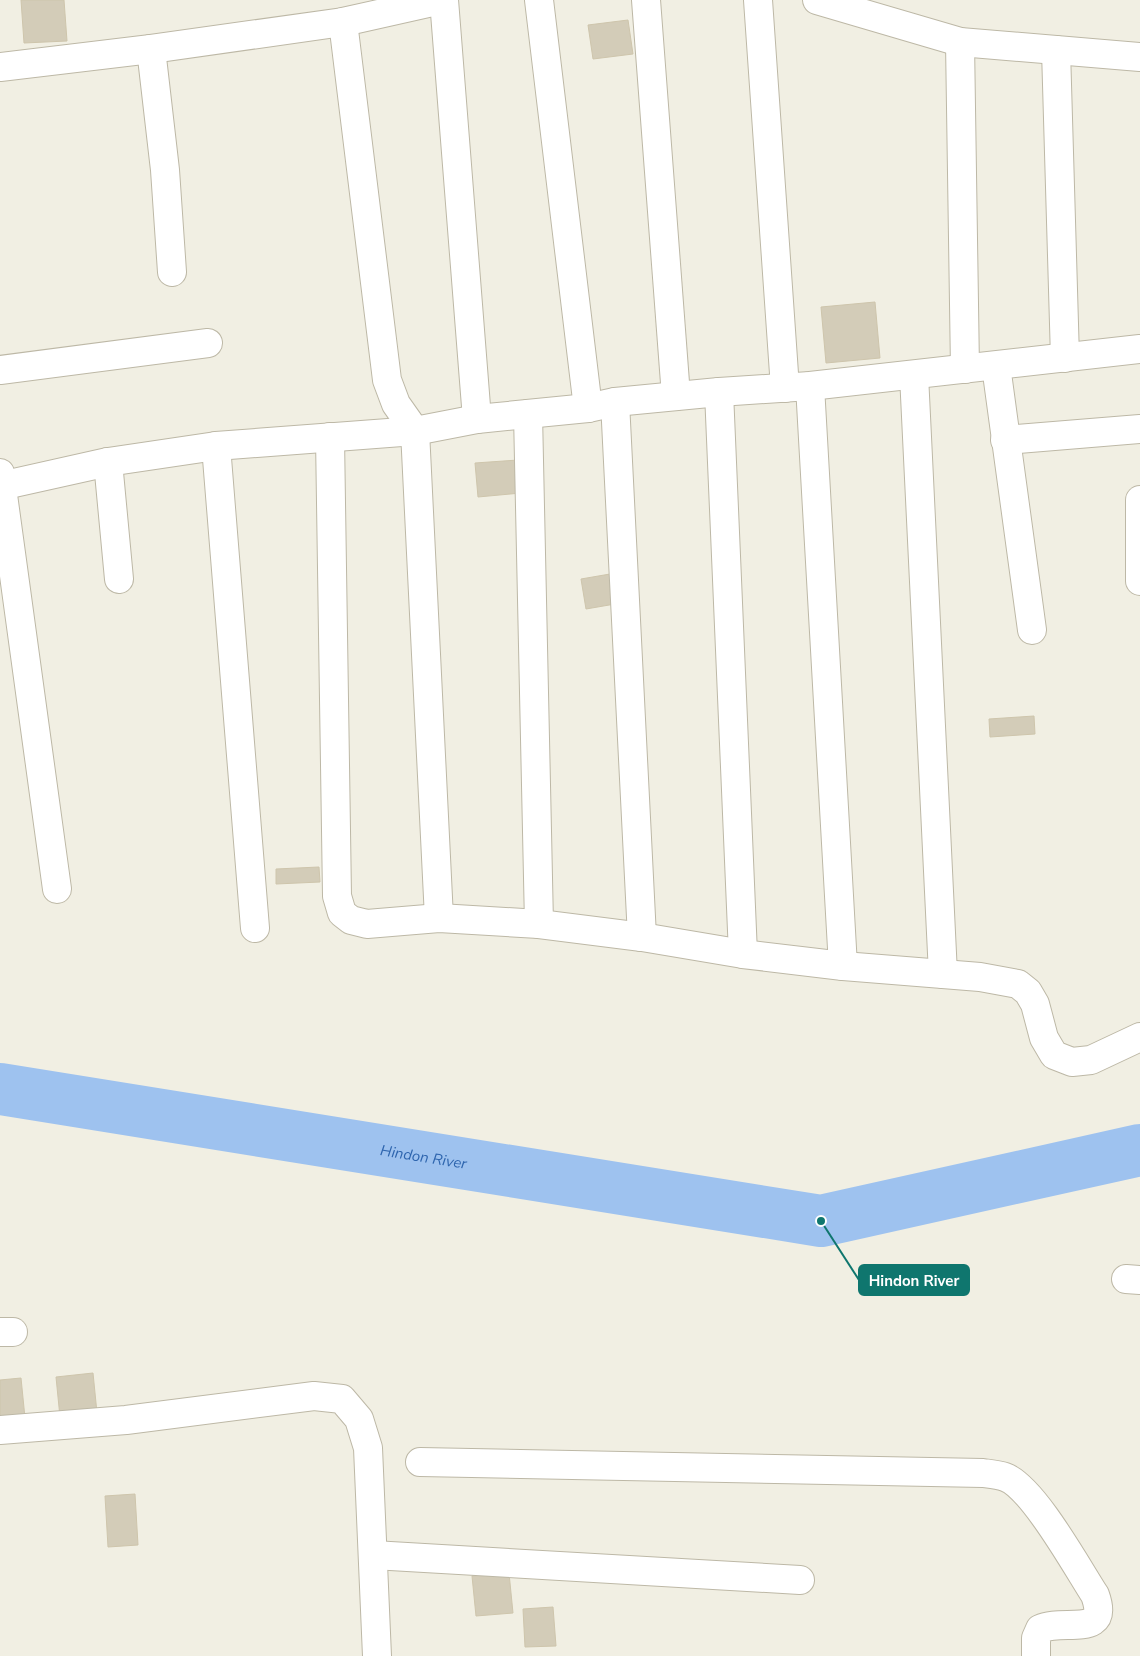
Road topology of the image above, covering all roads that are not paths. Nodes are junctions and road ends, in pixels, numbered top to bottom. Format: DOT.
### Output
graph roads {
  1 [pos="443,0"];
  2 [pos="539,0"];
  3 [pos="646,0"];
  4 [pos="758,0"];
  5 [pos="817,0"];
  6 [pos="344,22"];
  7 [pos="960,42"];
  8 [pos="151,49"];
  9 [pos="1056,50"];
  10 [pos="1140,57"];
  11 [pos="0,67"];
  12 [pos="172,272"];
  13 [pos="208,343"];
  14 [pos="1140,349"];
  15 [pos="1065,358"];
  16 [pos="996,366"];
  17 [pos="965,369"];
  18 [pos="0,370"];
  19 [pos="914,375"];
  20 [pos="797,387"];
  21 [pos="719,392"];
  22 [pos="676,396"];
  23 [pos="615,402"];
  24 [pos="588,408"];
  25 [pos="528,414"];
  26 [pos="477,419"];
  27 [pos="1140,429"];
  28 [pos="415,431"];
  29 [pos="330,437"];
  30 [pos="1005,440"];
  31 [pos="216,446"];
  32 [pos="108,462"];
  33 [pos="1,482"];
  34 [pos="1140,500"];
  35 [pos="119,579"];
  36 [pos="1140,581"];
  37 [pos="1032,630"];
  38 [pos="57,889"];
  39 [pos="438,918"];
  40 [pos="538,924"];
  41 [pos="255,928"];
  42 [pos="642,937"];
  43 [pos="744,954"];
  44 [pos="843,966"];
  45 [pos="943,974"];
  46 [pos="1140,1037"];
  47 [pos="0,1430"];
  48 [pos="420,1462"];
  49 [pos="373,1555"];
  50 [pos="800,1580"];
  51 [pos="377,1656"];
  52 [pos="1036,1656"];
  1 -- 6 [label="street"];
  1 -- 26 [label="street"];
  2 -- 24 [label="street"];
  3 -- 22 [label="street"];
  4 -- 20 [label="street"];
  5 -- 7 [label="street"];
  6 -- 8 [label="street"];
  6 -- 28 [label="street"];
  7 -- 9 [label="street"];
  7 -- 17 [label="street"];
  8 -- 11 [label="street"];
  8 -- 12 [label="street"];
  9 -- 10 [label="street"];
  9 -- 15 [label="street"];
  13 -- 18 [label="street"];
  14 -- 15 [label="street"];
  15 -- 16 [label="street"];
  16 -- 17 [label="street"];
  16 -- 30 [label="street"];
  17 -- 19 [label="street"];
  19 -- 20 [label="street"];
  19 -- 45 [label="street"];
  20 -- 21 [label="street"];
  20 -- 44 [label="street"];
  21 -- 22 [label="street"];
  21 -- 43 [label="street"];
  22 -- 23 [label="street"];
  23 -- 24 [label="street"];
  23 -- 42 [label="street"];
  24 -- 25 [label="street"];
  25 -- 26 [label="street"];
  25 -- 40 [label="street"];
  26 -- 28 [label="street"];
  27 -- 30 [label="street"];
  28 -- 29 [label="street"];
  28 -- 39 [label="street"];
  29 -- 31 [label="street"];
  29 -- 39 [label="street"];
  30 -- 37 [label="street"];
  31 -- 32 [label="street"];
  31 -- 41 [label="street"];
  32 -- 33 [label="street"];
  32 -- 35 [label="street"];
  33 -- 38 [label="street"];
  34 -- 36 [label="street"];
  39 -- 40 [label="street"];
  40 -- 42 [label="street"];
  42 -- 43 [label="street"];
  43 -- 44 [label="street"];
  44 -- 45 [label="street"];
  45 -- 46 [label="street"];
  47 -- 49 [label="street"];
  48 -- 52 [label="street"];
  49 -- 50 [label="street"];
  49 -- 51 [label="street"];
}
